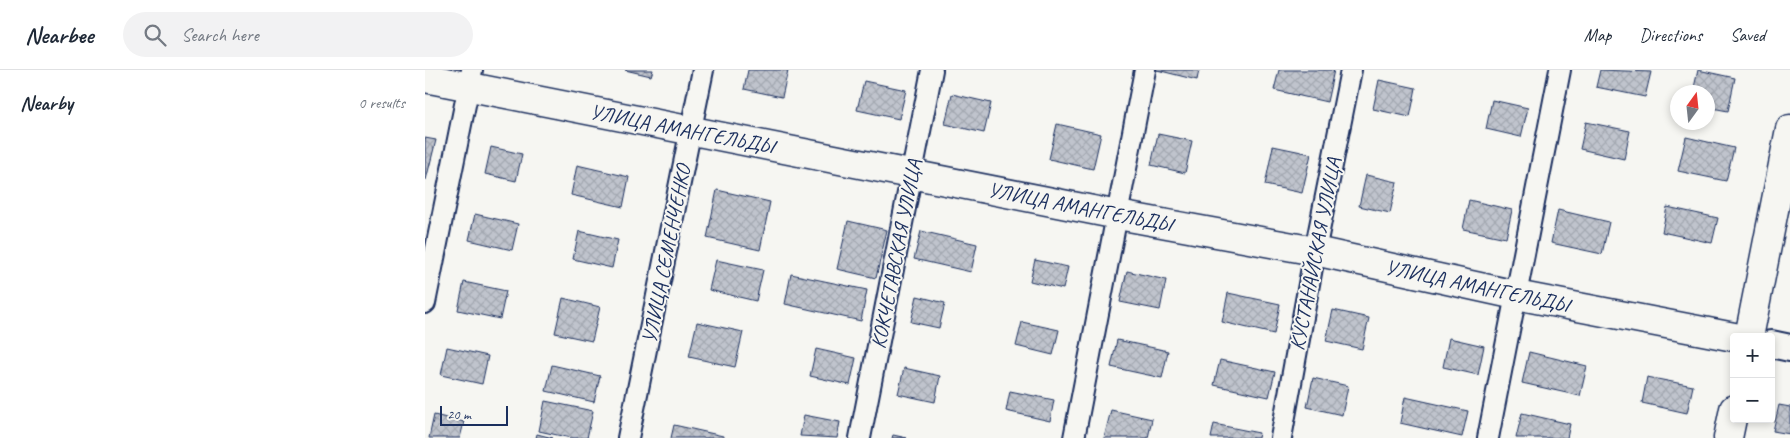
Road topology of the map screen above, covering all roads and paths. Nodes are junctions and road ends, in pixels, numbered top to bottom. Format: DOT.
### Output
graph roads {
  1 [pos="703,70"];
  2 [pos="932,70"];
  3 [pos="1145,70"];
  4 [pos="1351,70"];
  5 [pos="1561,70"];
  6 [pos="425,78"];
  7 [pos="470,78"];
  8 [pos="1790,129"];
  9 [pos="691,130"];
  10 [pos="911,174"];
  11 [pos="1118,215"];
  12 [pos="1315,251"];
  13 [pos="1516,295"];
  14 [pos="425,303"];
  15 [pos="1750,333"];
  16 [pos="1730,336"];
  17 [pos="1775,345"];
  18 [pos="1790,348"];
  19 [pos="1731,423"];
  20 [pos="628,438"];
  21 [pos="860,438"];
  22 [pos="1074,438"];
  23 [pos="1281,438"];
  24 [pos="1488,438"];
  25 [pos="1728,438"];
  1 -- 9 [label="street, УЛИЦА СЕМЕНЧЕНКО"];
  2 -- 10 [label="street, КОКЧЕТАВСКАЯ УЛИЦА"];
  3 -- 11 [label="street"];
  4 -- 12 [label="street, КУСТАНАЙСКАЯ УЛИЦА"];
  5 -- 13 [label="street"];
  6 -- 7 [label="main road, УЛИЦА АМАНГЕЛЬДЫ"];
  7 -- 9 [label="main road, УЛИЦА АМАНГЕЛЬДЫ"];
  7 -- 14 [label="street"];
  8 -- 15 [label="main road"];
  9 -- 10 [label="main road, УЛИЦА АМАНГЕЛЬДЫ"];
  9 -- 20 [label="street, УЛИЦА СЕМЕНЧЕНКО"];
  10 -- 11 [label="main road, УЛИЦА АМАНГЕЛЬДЫ"];
  10 -- 21 [label="street, КОКЧЕТАВСКАЯ УЛИЦА"];
  11 -- 12 [label="main road, УЛИЦА АМАНГЕЛЬДЫ"];
  11 -- 22 [label="street"];
  12 -- 13 [label="main road, УЛИЦА АМАНГЕЛЬДЫ"];
  12 -- 23 [label="street, КУСТАНАЙСКАЯ УЛИЦА"];
  13 -- 16 [label="main road, УЛИЦА АМАНГЕЛЬДЫ"];
  13 -- 24 [label="street"];
  17 -- 18 [label="street"];
  19 -- 25 [label="main road"];
}
